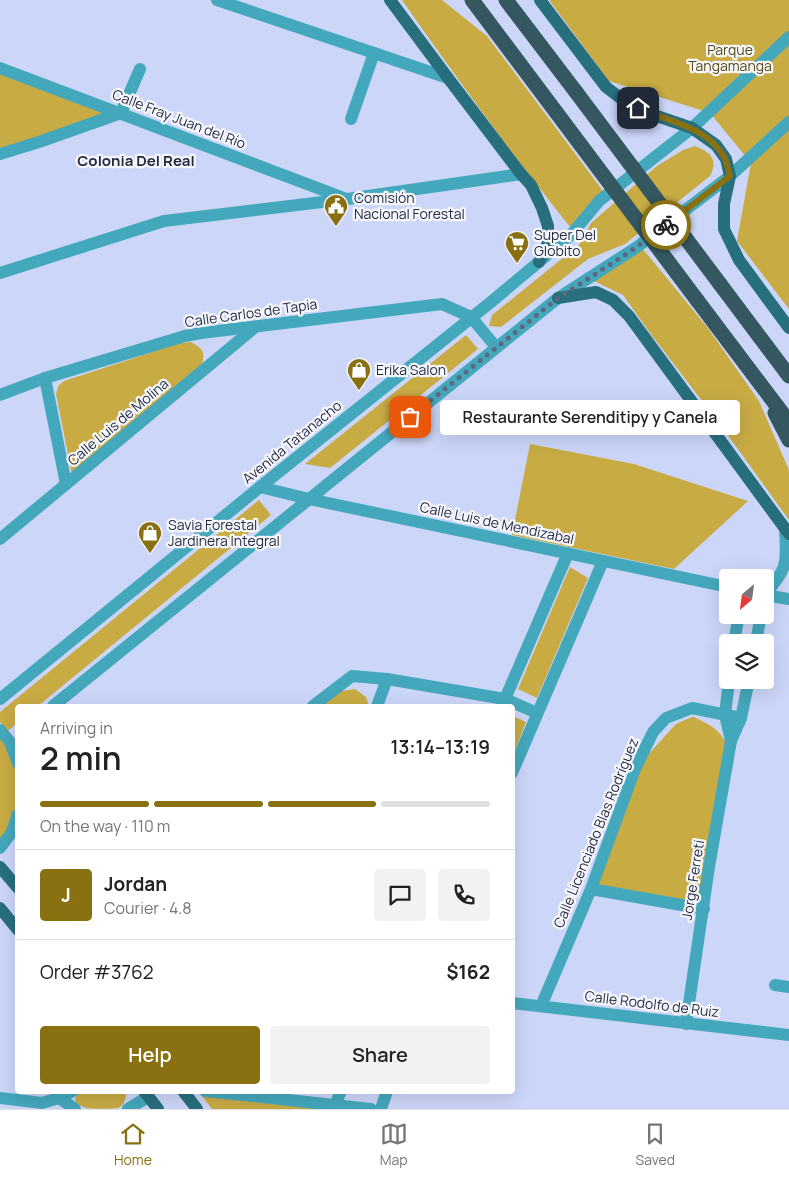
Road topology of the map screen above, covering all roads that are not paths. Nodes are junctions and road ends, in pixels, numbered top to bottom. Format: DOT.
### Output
graph roads {
  1 [pos="217,0"];
  2 [pos="390,0"];
  3 [pos="460,0"];
  4 [pos="472,0"];
  5 [pos="506,0"];
  6 [pos="540,0"];
  7 [pos="497,34"];
  8 [pos="789,37"];
  9 [pos="374,53"];
  10 [pos="0,68"];
  11 [pos="140,69"];
  12 [pos="448,78"];
  13 [pos="121,113"];
  14 [pos="352,120"];
  15 [pos="789,122"];
  16 [pos="692,128"];
  17 [pos="0,154"];
  18 [pos="521,174"];
  19 [pos="730,176"];
  20 [pos="347,199"];
  21 [pos="539,262"];
  22 [pos="0,273"];
  23 [pos="558,298"];
  24 [pos="471,317"];
  25 [pos="254,328"];
  26 [pos="789,328"];
  27 [pos="496,348"];
  28 [pos="789,376"];
  29 [pos="45,378"];
  30 [pos="760,383"];
  31 [pos="0,395"];
  32 [pos="789,422"];
  33 [pos="789,440"];
  34 [pos="66,484"];
  35 [pos="260,487"];
  36 [pos="309,499"];
  37 [pos="787,532"];
  38 [pos="0,539"];
  39 [pos="568,553"];
  40 [pos="603,561"];
  41 [pos="774,584"];
  42 [pos="719,585"];
  43 [pos="774,596"];
  44 [pos="789,599"];
  45 [pos="387,678"];
  46 [pos="727,689"];
  47 [pos="747,689"];
  48 [pos="0,699"];
  49 [pos="504,703"];
  50 [pos="55,704"];
  51 [pos="316,704"];
  52 [pos="378,704"];
  53 [pos="515,706"];
  54 [pos="538,713"];
  55 [pos="726,715"];
  56 [pos="741,718"];
  57 [pos="0,730"];
  58 [pos="14,738"];
  59 [pos="731,741"];
  60 [pos="515,766"];
  61 [pos="15,823"];
  62 [pos="0,848"];
  63 [pos="0,867"];
  64 [pos="15,884"];
  65 [pos="591,889"];
  66 [pos="0,908"];
  67 [pos="704,909"];
  68 [pos="15,926"];
  69 [pos="775,985"];
  70 [pos="789,987"];
  71 [pos="515,1003"];
  72 [pos="541,1006"];
  73 [pos="686,1024"];
  74 [pos="789,1035"];
  75 [pos="67,1094"];
  76 [pos="146,1094"];
  77 [pos="185,1094"];
  78 [pos="228,1094"];
  79 [pos="339,1094"];
  80 [pos="386,1094"];
  81 [pos="0,1098"];
  82 [pos="59,1098"];
  83 [pos="334,1107"];
  84 [pos="75,1109"];
  85 [pos="128,1109"];
  86 [pos="158,1109"];
  87 [pos="197,1109"];
  88 [pos="371,1109"];
  89 [pos="381,1109"];
  1 -- 9 [label="street"];
  2 -- 12 [label="main road"];
  3 -- 7 [label="highway"];
  4 -- 7 [label="highway"];
  5 -- 28 [label="highway, bridge"];
  6 -- 16 [label="main road"];
  7 -- 30 [label="highway, bridge"];
  8 -- 16 [label="street, Avenida Tatanacho"];
  9 -- 12 [label="street"];
  9 -- 14 [label="street"];
  10 -- 13 [label="street, Calle Fray Juan del Río"];
  11 -- 13 [label="street"];
  12 -- 18 [label="main road"];
  13 -- 17 [label="street"];
  13 -- 20 [label="street, Calle Fray Juan del Río"];
  15 -- 19 [label="street"];
  16 -- 19 [label="main road"];
  16 -- 21 [label="street, Avenida Tatanacho"];
  18 -- 20 [label="street"];
  18 -- 21 [label="main road"];
  19 -- 23 [label="street"];
  19 -- 26 [label="main road"];
  20 -- 22 [label="street"];
  21 -- 24 [label="street, Avenida Tatanacho"];
  23 -- 27 [label="street"];
  23 -- 37 [label="main road"];
  24 -- 25 [label="street, Calle Carlos de Tapia"];
  24 -- 27 [label="street, Calle Carlos de Tapia"];
  24 -- 35 [label="street, Avenida Tatanacho"];
  25 -- 29 [label="street, Calle Carlos de Tapia"];
  25 -- 34 [label="street, Calle Luis de Molina"];
  27 -- 36 [label="street"];
  29 -- 31 [label="street, Calle Carlos de Tapia"];
  29 -- 34 [label="street"];
  30 -- 32 [label="highway"];
  30 -- 33 [label="highway"];
  34 -- 38 [label="street, Calle Luis de Molina"];
  35 -- 36 [label="street, Calle Luis de Mendizabal"];
  35 -- 48 [label="street, Avenida Tatanacho"];
  36 -- 39 [label="street, Calle Luis de Mendizabal"];
  36 -- 50 [label="street"];
  37 -- 41 [label="street"];
  39 -- 40 [label="street, Calle Luis de Mendizabal"];
  39 -- 49 [label="street"];
  40 -- 42 [label="street, Calle Luis de Mendizabal"];
  40 -- 54 [label="street"];
  43 -- 44 [label="street"];
  45 -- 49 [label="street"];
  45 -- 51 [label="street"];
  45 -- 52 [label="street"];
  46 -- 55 [label="street, Jorge Ferreti"];
  47 -- 56 [label="street, Jorge Ferreti"];
  53 -- 54 [label="street"];
  54 -- 60 [label="street"];
  55 -- 56 [label="street, Calle Licenciado Blas Rodríguez"];
  55 -- 59 [label="street, Jorge Ferreti"];
  55 -- 65 [label="street, Calle Licenciado Blas Rodríguez"];
  56 -- 59 [label="street, Jorge Ferreti"];
  57 -- 58 [label="street"];
  59 -- 67 [label="street, Jorge Ferreti"];
  61 -- 62 [label="street"];
  63 -- 64 [label="main road"];
  65 -- 67 [label="street"];
  65 -- 72 [label="street, Calle Licenciado Blas Rodríguez"];
  66 -- 68 [label="main road"];
  67 -- 73 [label="street, Jorge Ferreti"];
  69 -- 70 [label="street"];
  71 -- 72 [label="street, Calle Rodolfo de Ruiz"];
  72 -- 73 [label="street, Calle Rodolfo de Ruiz"];
  73 -- 74 [label="street, Calle Rodolfo de Ruiz"];
  75 -- 82 [label="street"];
  76 -- 85 [label="street"];
  76 -- 86 [label="main road"];
  77 -- 87 [label="main road"];
  78 -- 83 [label="street"];
  79 -- 83 [label="street"];
  80 -- 89 [label="street"];
  81 -- 82 [label="street"];
  82 -- 84 [label="street"];
  83 -- 88 [label="street"];
}
